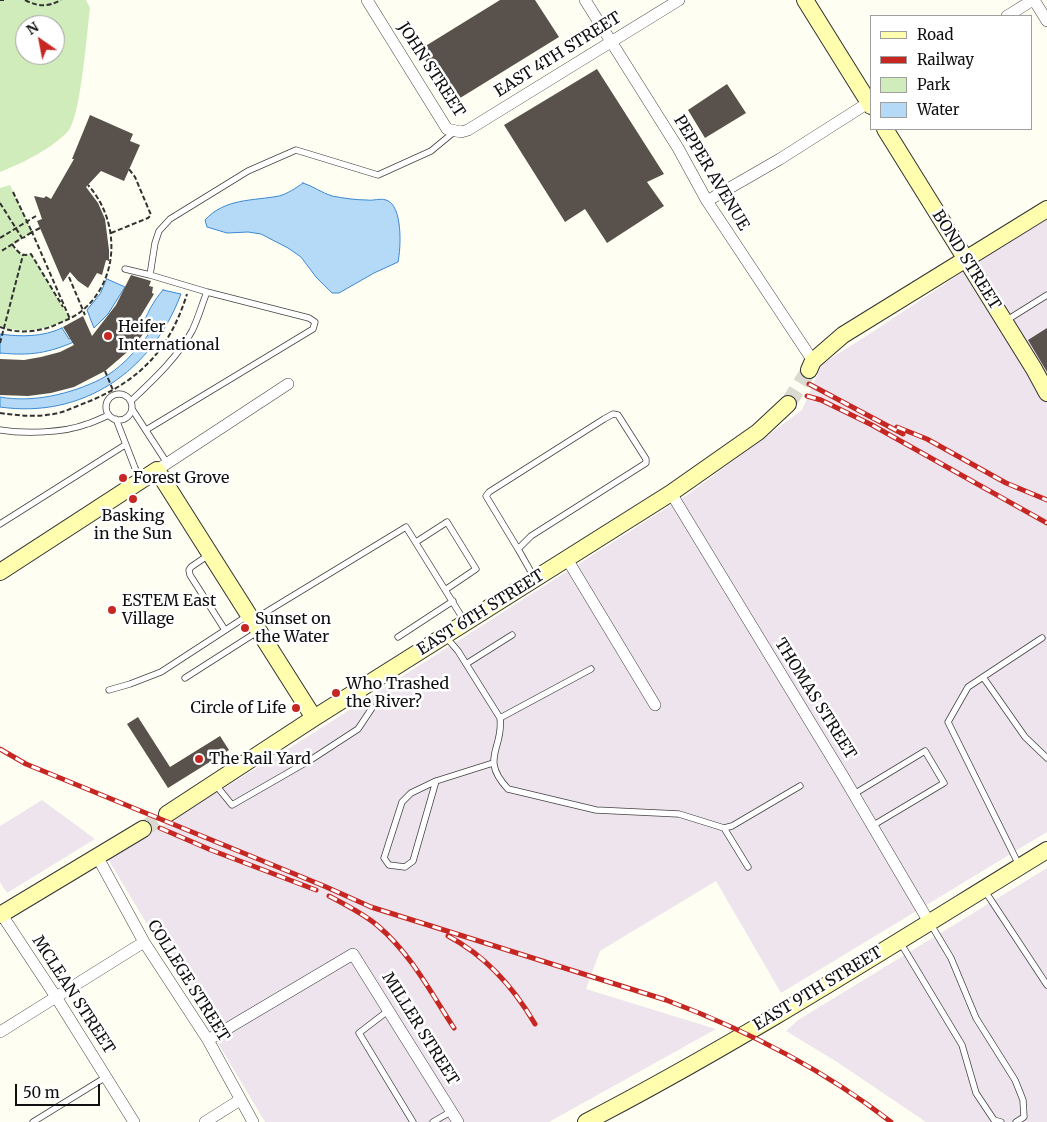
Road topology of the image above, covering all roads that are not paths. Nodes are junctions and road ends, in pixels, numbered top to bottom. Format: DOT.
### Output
graph roads {
  1 [pos="366,0"];
  2 [pos="585,0"];
  3 [pos="678,0"];
  4 [pos="805,0"];
  5 [pos="1033,0"];
  6 [pos="1009,15"];
  7 [pos="1047,21"];
  8 [pos="610,41"];
  9 [pos="870,103"];
  10 [pos="886,130"];
  11 [pos="454,132"];
  12 [pos="707,201"];
  13 [pos="1047,209"];
  14 [pos="966,260"];
  15 [pos="125,269"];
  16 [pos="150,275"];
  17 [pos="208,292"];
  18 [pos="1047,295"];
  19 [pos="1005,322"];
  20 [pos="811,365"];
  21 [pos="288,384"];
  22 [pos="1047,393"];
  23 [pos="130,401"];
  24 [pos="788,404"];
  25 [pos="132,409"];
  26 [pos="109,415"];
  27 [pos="116,419"];
  28 [pos="0,430"];
  29 [pos="146,430"];
  30 [pos="125,445"];
  31 [pos="162,467"];
  32 [pos="142,480"];
  33 [pos="671,493"];
  34 [pos="0,524"];
  35 [pos="416,542"];
  36 [pos="518,549"];
  37 [pos="210,554"];
  38 [pos="567,559"];
  39 [pos="0,572"];
  40 [pos="535,579"];
  41 [pos="445,590"];
  42 [pos="452,601"];
  43 [pos="253,622"];
  44 [pos="465,622"];
  45 [pos="225,630"];
  46 [pos="445,635"];
  47 [pos="512,635"];
  48 [pos="398,636"];
  49 [pos="1042,638"];
  50 [pos="466,664"];
  51 [pos="591,669"];
  52 [pos="983,677"];
  53 [pos="185,678"];
  54 [pos="109,690"];
  55 [pos="358,690"];
  56 [pos="655,705"];
  57 [pos="314,718"];
  58 [pos="500,718"];
  59 [pos="1047,758"];
  60 [pos="493,763"];
  61 [pos="436,781"];
  62 [pos="214,782"];
  63 [pos="800,786"];
  64 [pos="854,794"];
  65 [pos="167,814"];
  66 [pos="872,826"];
  67 [pos="724,828"];
  68 [pos="143,829"];
  69 [pos="1047,850"];
  70 [pos="96,856"];
  71 [pos="748,867"];
  72 [pos="1020,867"];
  73 [pos="983,889"];
  74 [pos="0,914"];
  75 [pos="929,922"];
  76 [pos="899,940"];
  77 [pos="144,942"];
  78 [pos="1047,985"];
  79 [pos="56,997"];
  80 [pos="389,1010"];
  81 [pos="0,1032"];
  82 [pos="208,1040"];
  83 [pos="106,1078"];
  84 [pos="240,1100"];
  85 [pos="452,1111"];
  86 [pos="33,1122"];
  87 [pos="134,1122"];
  88 [pos="205,1122"];
  89 [pos="253,1122"];
  90 [pos="413,1122"];
  91 [pos="433,1122"];
  92 [pos="458,1122"];
  93 [pos="586,1122"];
  94 [pos="1001,1122"];
  95 [pos="1016,1122"];
  1 -- 11 [label="street, JOHN STREET"];
  2 -- 8 [label="street, PEPPER AVENUE"];
  3 -- 8 [label="street, EAST 4TH STREET"];
  4 -- 9 [label="street"];
  5 -- 6 [label="street"];
  5 -- 7 [label="street"];
  8 -- 11 [label="street, EAST 4TH STREET"];
  8 -- 12 [label="street, PEPPER AVENUE"];
  9 -- 12 [label="street"];
  10 -- 14 [label="street, BOND STREET"];
  11 -- 16 [label="lane"];
  12 -- 20 [label="street, PEPPER AVENUE"];
  13 -- 14 [label="street"];
  14 -- 19 [label="street, BOND STREET"];
  14 -- 20 [label="street"];
  15 -- 16 [label="lane"];
  16 -- 17 [label="lane"];
  17 -- 23 [label="lane"];
  17 -- 29 [label="lane"];
  18 -- 19 [label="lane"];
  19 -- 22 [label="street, BOND STREET"];
  21 -- 31 [label="street"];
  23 -- 25 [label="lane"];
  23 -- 26 [label="lane"];
  24 -- 33 [label="street, EAST 6TH STREET"];
  25 -- 27 [label="lane"];
  25 -- 29 [label="lane"];
  26 -- 27 [label="lane"];
  26 -- 28 [label="lane"];
  27 -- 30 [label="lane"];
  29 -- 31 [label="lane"];
  30 -- 32 [label="lane"];
  30 -- 34 [label="lane"];
  31 -- 32 [label="street"];
  31 -- 37 [label="street"];
  32 -- 39 [label="street"];
  33 -- 38 [label="street, EAST 6TH STREET"];
  33 -- 64 [label="street, THOMAS STREET"];
  35 -- 41 [label="lane"];
  35 -- 41 [label="lane"];
  35 -- 43 [label="lane"];
  36 -- 36 [label="lane"];
  36 -- 40 [label="lane"];
  37 -- 43 [label="street"];
  37 -- 45 [label="lane"];
  38 -- 40 [label="street, EAST 6TH STREET"];
  38 -- 56 [label="street"];
  40 -- 44 [label="street, EAST 6TH STREET"];
  41 -- 42 [label="lane"];
  42 -- 44 [label="lane"];
  42 -- 48 [label="lane"];
  43 -- 45 [label="lane"];
  43 -- 53 [label="lane"];
  43 -- 57 [label="street"];
  44 -- 46 [label="street, EAST 6TH STREET"];
  45 -- 54 [label="lane"];
  46 -- 50 [label="lane"];
  46 -- 55 [label="street, EAST 6TH STREET"];
  47 -- 50 [label="lane"];
  49 -- 52 [label="lane"];
  50 -- 58 [label="lane"];
  51 -- 58 [label="lane"];
  52 -- 59 [label="lane"];
  52 -- 72 [label="lane"];
  55 -- 57 [label="street, EAST 6TH STREET"];
  55 -- 62 [label="lane"];
  57 -- 62 [label="street, EAST 6TH STREET"];
  58 -- 60 [label="lane"];
  60 -- 61 [label="lane"];
  60 -- 67 [label="lane"];
  61 -- 61 [label="lane"];
  62 -- 65 [label="street, EAST 6TH STREET"];
  63 -- 67 [label="lane"];
  64 -- 66 [label="street, THOMAS STREET"];
  64 -- 66 [label="lane"];
  66 -- 75 [label="street, THOMAS STREET"];
  67 -- 71 [label="lane"];
  68 -- 70 [label="street"];
  69 -- 72 [label="street, EAST 9TH STREET"];
  70 -- 74 [label="street"];
  70 -- 77 [label="street, COLLEGE STREET"];
  72 -- 73 [label="street, EAST 9TH STREET"];
  73 -- 75 [label="street, EAST 9TH STREET"];
  73 -- 78 [label="lane"];
  74 -- 79 [label="street, MCLEAN STREET"];
  75 -- 76 [label="street, EAST 9TH STREET"];
  75 -- 95 [label="lane"];
  76 -- 93 [label="street, EAST 9TH STREET"];
  76 -- 94 [label="lane"];
  77 -- 79 [label="street"];
  77 -- 82 [label="street, COLLEGE STREET"];
  79 -- 81 [label="street"];
  79 -- 83 [label="street, MCLEAN STREET"];
  80 -- 82 [label="street, MILLER STREET"];
  80 -- 85 [label="street, MILLER STREET"];
  80 -- 90 [label="lane"];
  82 -- 84 [label="street, COLLEGE STREET"];
  83 -- 86 [label="lane"];
  83 -- 87 [label="street, MCLEAN STREET"];
  84 -- 88 [label="street"];
  84 -- 89 [label="street, COLLEGE STREET"];
  85 -- 91 [label="lane"];
  85 -- 92 [label="street, MILLER STREET"];
}
